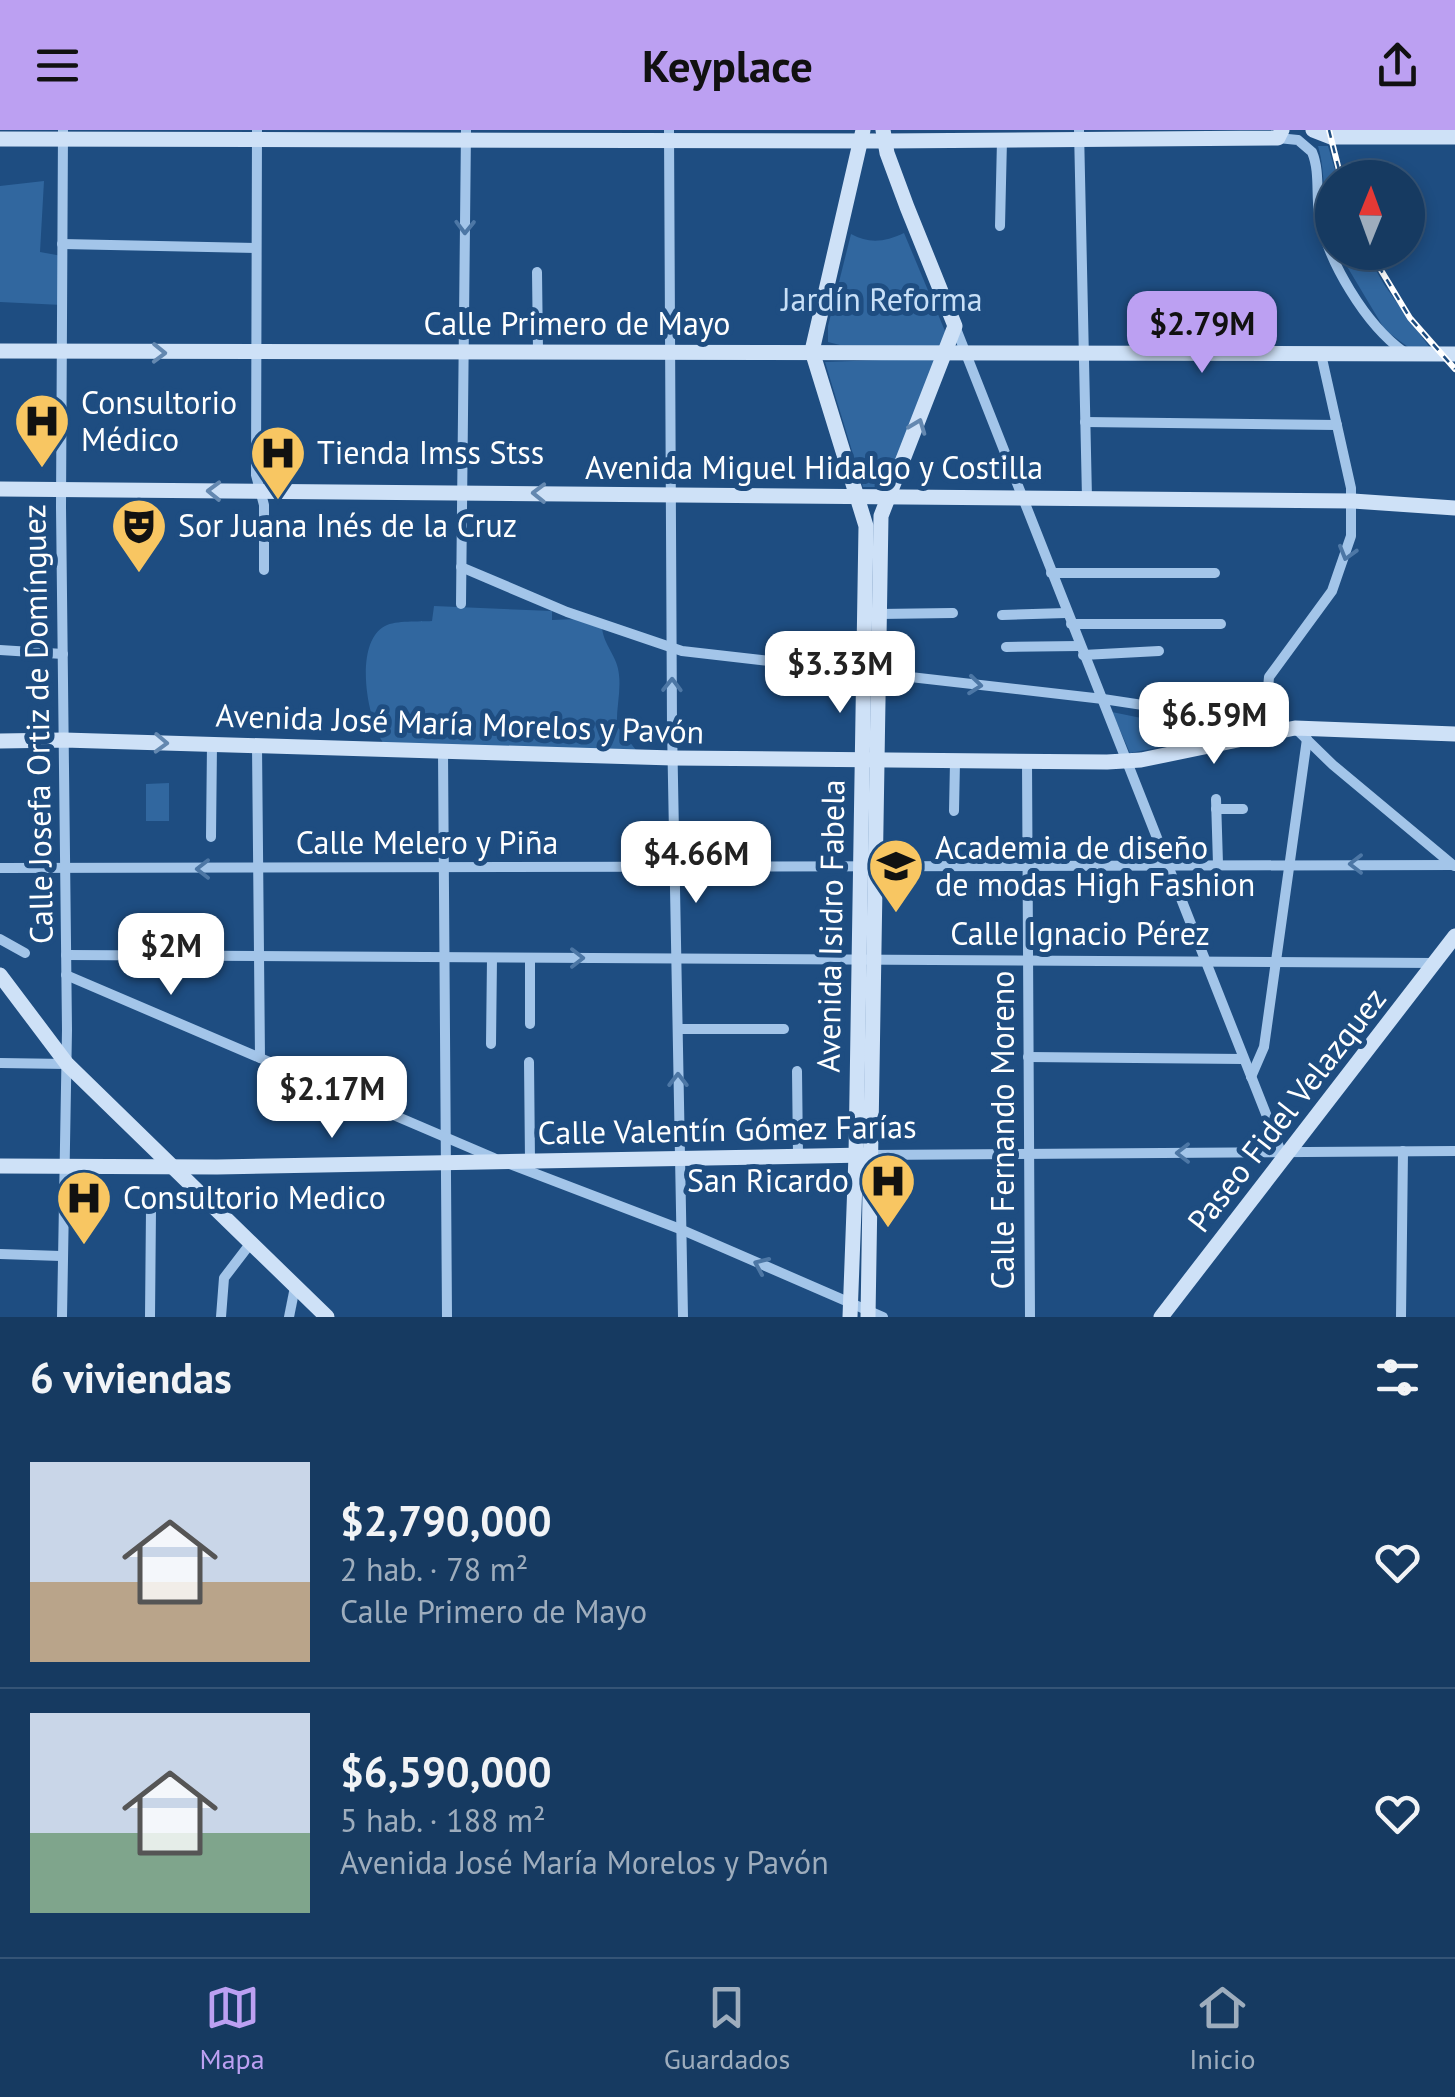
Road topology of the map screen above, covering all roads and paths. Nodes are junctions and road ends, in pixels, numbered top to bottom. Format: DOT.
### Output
graph roads {
  1 [pos="1313,130"];
  2 [pos="63,134"];
  3 [pos="614,134"];
  4 [pos="1079,134"];
  5 [pos="1152,134"];
  6 [pos="257,135"];
  7 [pos="466,135"];
  8 [pos="669,135"];
  9 [pos="1284,135"];
  10 [pos="862,136"];
  11 [pos="884,136"];
  12 [pos="1455,137"];
  13 [pos="0,139"];
  14 [pos="1002,140"];
  15 [pos="1000,226"];
  16 [pos="62,244"];
  17 [pos="256,248"];
  18 [pos="537,272"];
  19 [pos="955,326"];
  20 [pos="671,350"];
  21 [pos="0,351"];
  22 [pos="538,351"];
  23 [pos="812,351"];
  24 [pos="966,351"];
  25 [pos="62,352"];
  26 [pos="463,352"];
  27 [pos="944,352"];
  28 [pos="1083,353"];
  29 [pos="1405,353"];
  30 [pos="256,354"];
  31 [pos="1321,354"];
  32 [pos="1455,354"];
  33 [pos="1085,422"];
  34 [pos="1337,425"];
  35 [pos="0,489"];
  36 [pos="61,490"];
  37 [pos="262,492"];
  38 [pos="462,492"];
  39 [pos="672,495"];
  40 [pos="858,496"];
  41 [pos="1021,497"];
  42 [pos="888,498"];
  43 [pos="1087,498"];
  44 [pos="1455,498"];
  45 [pos="1353,501"];
  46 [pos="1387,502"];
  47 [pos="1455,508"];
  48 [pos="461,567"];
  49 [pos="264,570"];
  50 [pos="1051,573"];
  51 [pos="1214,573"];
  52 [pos="461,604"];
  53 [pos="953,613"];
  54 [pos="879,614"];
  55 [pos="1002,615"];
  56 [pos="1068,618"];
  57 [pos="1221,624"];
  58 [pos="1006,647"];
  59 [pos="673,649"];
  60 [pos="0,650"];
  61 [pos="1081,650"];
  62 [pos="1160,651"];
  63 [pos="63,654"];
  64 [pos="871,673"];
  65 [pos="1103,700"];
  66 [pos="1265,723"];
  67 [pos="1301,734"];
  68 [pos="1455,734"];
  69 [pos="64,740"];
  70 [pos="0,741"];
  71 [pos="212,744"];
  72 [pos="257,746"];
  73 [pos="443,751"];
  74 [pos="673,758"];
  75 [pos="869,761"];
  76 [pos="1127,761"];
  77 [pos="955,762"];
  78 [pos="1027,762"];
  79 [pos="1243,809"];
  80 [pos="954,811"];
  81 [pos="212,837"];
  82 [pos="1218,864"];
  83 [pos="1289,864"];
  84 [pos="1027,865"];
  85 [pos="1167,865"];
  86 [pos="868,866"];
  87 [pos="1454,866"];
  88 [pos="676,867"];
  89 [pos="0,868"];
  90 [pos="65,868"];
  91 [pos="444,868"];
  92 [pos="258,869"];
  93 [pos="1455,936"];
  94 [pos="0,938"];
  95 [pos="24,953"];
  96 [pos="66,955"];
  97 [pos="259,956"];
  98 [pos="445,958"];
  99 [pos="492,958"];
  100 [pos="530,958"];
  101 [pos="677,958"];
  102 [pos="866,959"];
  103 [pos="1027,959"];
  104 [pos="1204,960"];
  105 [pos="1276,960"];
  106 [pos="1435,963"];
  107 [pos="0,975"];
  108 [pos="66,976"];
  109 [pos="530,1024"];
  110 [pos="678,1029"];
  111 [pos="784,1029"];
  112 [pos="491,1044"];
  113 [pos="1028,1057"];
  114 [pos="260,1058"];
  115 [pos="1243,1058"];
  116 [pos="529,1062"];
  117 [pos="0,1063"];
  118 [pos="66,1064"];
  119 [pos="798,1071"];
  120 [pos="1251,1078"];
  121 [pos="448,1141"];
  122 [pos="1404,1151"];
  123 [pos="1455,1151"];
  124 [pos="1284,1152"];
  125 [pos="1028,1153"];
  126 [pos="798,1155"];
  127 [pos="863,1155"];
  128 [pos="679,1156"];
  129 [pos="448,1161"];
  130 [pos="501,1161"];
  131 [pos="530,1161"];
  132 [pos="0,1166"];
  133 [pos="62,1166"];
  134 [pos="172,1166"];
  135 [pos="152,1209"];
  136 [pos="680,1230"];
  137 [pos="250,1244"];
  138 [pos="0,1254"];
  139 [pos="60,1256"];
  140 [pos="296,1288"];
  141 [pos="850,1311"];
  142 [pos="873,1315"];
  143 [pos="62,1317"];
  144 [pos="150,1317"];
  145 [pos="221,1317"];
  146 [pos="289,1317"];
  147 [pos="327,1317"];
  148 [pos="447,1317"];
  149 [pos="683,1317"];
  150 [pos="1030,1317"];
  151 [pos="1162,1317"];
  152 [pos="1401,1317"];
  1 -- 12 [label="main road"];
  2 -- 6 [label="main road"];
  2 -- 13 [label="main road"];
  2 -- 16 [label="street, Calle Josefa Ortiz de Domínguez"];
  3 -- 7 [label="main road"];
  3 -- 8 [label="main road"];
  4 -- 5 [label="main road"];
  4 -- 14 [label="main road"];
  4 -- 28 [label="street"];
  5 -- 9 [label="main road"];
  6 -- 7 [label="main road"];
  6 -- 17 [label="street"];
  7 -- 26 [label="street, one-way"];
  8 -- 10 [label="main road"];
  8 -- 20 [label="street"];
  9 -- 29 [label="street"];
  10 -- 11 [label="main road"];
  10 -- 23 [label="main road"];
  11 -- 14 [label="main road"];
  11 -- 19 [label="main road"];
  14 -- 15 [label="street"];
  16 -- 17 [label="street"];
  16 -- 25 [label="street, Calle Josefa Ortiz de Domínguez"];
  17 -- 30 [label="street"];
  18 -- 22 [label="street"];
  19 -- 24 [label="street"];
  19 -- 27 [label="main road, Avenida Isidro Fabela"];
  20 -- 22 [label="main road, Calle Primero de Mayo"];
  20 -- 23 [label="main road, Calle Primero de Mayo"];
  20 -- 39 [label="street"];
  21 -- 25 [label="main road, Calle Primero de Mayo"];
  22 -- 26 [label="main road, Calle Primero de Mayo"];
  23 -- 27 [label="main road, Calle Primero de Mayo"];
  23 -- 40 [label="main road, Avenida Isidro Fabela"];
  24 -- 27 [label="main road, Calle Primero de Mayo"];
  24 -- 28 [label="main road, Calle Primero de Mayo"];
  24 -- 41 [label="street"];
  25 -- 30 [label="main road, Calle Primero de Mayo, one-way"];
  25 -- 36 [label="street, Calle Josefa Ortiz de Domínguez"];
  26 -- 30 [label="main road, Calle Primero de Mayo"];
  26 -- 38 [label="street"];
  42 -- 27 [label="main road, Avenida Isidro Fabela, one-way"];
  28 -- 31 [label="main road, Calle Primero de Mayo"];
  28 -- 33 [label="street"];
  29 -- 31 [label="main road, Calle Primero de Mayo"];
  29 -- 32 [label="main road, Calle Primero de Mayo"];
  30 -- 37 [label="street"];
  31 -- 34 [label="street"];
  33 -- 34 [label="street"];
  33 -- 43 [label="street"];
  34 -- 45 [label="street"];
  35 -- 36 [label="main road, Avenida Miguel Hidalgo y Costilla"];
  37 -- 36 [label="main road, Avenida Miguel Hidalgo y Costilla, one-way"];
  36 -- 63 [label="street, Calle Josefa Ortiz de Domínguez"];
  37 -- 38 [label="main road, Avenida Miguel Hidalgo y Costilla"];
  37 -- 49 [label="street"];
  39 -- 38 [label="main road, Avenida Miguel Hidalgo y Costilla, one-way"];
  38 -- 48 [label="street"];
  39 -- 40 [label="main road, Avenida Miguel Hidalgo y Costilla"];
  39 -- 59 [label="street"];
  40 -- 42 [label="main road, Avenida Miguel Hidalgo y Costilla"];
  40 -- 64 [label="main road, Avenida Isidro Fabela"];
  41 -- 42 [label="main road, Avenida Miguel Hidalgo y Costilla"];
  41 -- 43 [label="main road, Avenida Miguel Hidalgo y Costilla"];
  41 -- 50 [label="street"];
  42 -- 54 [label="main road, Avenida Isidro Fabela"];
  43 -- 45 [label="main road, Avenida Miguel Hidalgo y Costilla"];
  44 -- 46 [label="main road, Avenida Miguel Hidalgo y Costilla"];
  45 -- 46 [label="main road, Avenida Miguel Hidalgo y Costilla"];
  45 -- 66 [label="street, one-way"];
  46 -- 47 [label="main road, Avenida Miguel Hidalgo y Costilla"];
  48 -- 52 [label="street"];
  48 -- 59 [label="street"];
  50 -- 51 [label="street"];
  50 -- 56 [label="street"];
  53 -- 54 [label="street"];
  54 -- 64 [label="main road, Avenida Isidro Fabela"];
  55 -- 56 [label="street"];
  56 -- 57 [label="street"];
  56 -- 61 [label="street"];
  58 -- 61 [label="street"];
  59 -- 64 [label="street"];
  74 -- 59 [label="street, one-way"];
  60 -- 63 [label="street"];
  61 -- 62 [label="street"];
  61 -- 65 [label="street"];
  63 -- 69 [label="street, Calle Josefa Ortiz de Domínguez"];
  64 -- 65 [label="street, one-way"];
  64 -- 75 [label="main road, Avenida Isidro Fabela"];
  65 -- 66 [label="street"];
  65 -- 76 [label="street"];
  66 -- 67 [label="street"];
  67 -- 68 [label="main road, Avenida José María Morelos y Pavón"];
  67 -- 76 [label="main road, Avenida José María Morelos y Pavón"];
  67 -- 83 [label="street"];
  67 -- 87 [label="street"];
  69 -- 70 [label="main road, Avenida José María Morelos y Pavón"];
  69 -- 71 [label="main road, Avenida José María Morelos y Pavón, one-way"];
  69 -- 90 [label="street, Calle Josefa Ortiz de Domínguez"];
  71 -- 72 [label="main road, Avenida José María Morelos y Pavón"];
  71 -- 81 [label="street"];
  72 -- 73 [label="main road, Avenida José María Morelos y Pavón"];
  72 -- 92 [label="street"];
  73 -- 74 [label="main road, Avenida José María Morelos y Pavón"];
  73 -- 91 [label="street"];
  74 -- 75 [label="main road, Avenida José María Morelos y Pavón"];
  74 -- 88 [label="street"];
  75 -- 77 [label="main road, Avenida José María Morelos y Pavón"];
  75 -- 86 [label="main road, Avenida Isidro Fabela"];
  76 -- 78 [label="main road, Avenida José María Morelos y Pavón"];
  76 -- 85 [label="street"];
  77 -- 78 [label="main road, Avenida José María Morelos y Pavón"];
  77 -- 80 [label="street"];
  78 -- 84 [label="street, Calle Fernando Moreno"];
  79 -- 82 [label="street"];
  82 -- 83 [label="street, Calle Melero y Piña"];
  82 -- 85 [label="street, Calle Melero y Piña"];
  87 -- 83 [label="street, Calle Melero y Piña, one-way"];
  83 -- 105 [label="street"];
  84 -- 85 [label="street, Calle Melero y Piña"];
  84 -- 86 [label="street, Calle Melero y Piña"];
  84 -- 103 [label="street, Calle Fernando Moreno"];
  85 -- 104 [label="street"];
  86 -- 88 [label="street, Calle Melero y Piña"];
  86 -- 102 [label="main road, Avenida Isidro Fabela"];
  88 -- 91 [label="street, Calle Melero y Piña"];
  88 -- 101 [label="street"];
  89 -- 90 [label="street, Calle Melero y Piña"];
  92 -- 90 [label="street, Calle Melero y Piña, one-way"];
  90 -- 96 [label="street, Calle Josefa Ortiz de Domínguez"];
  91 -- 92 [label="street, Calle Melero y Piña"];
  91 -- 98 [label="street"];
  92 -- 97 [label="street"];
  93 -- 106 [label="main road, Paseo Fidel Velazquez"];
  94 -- 95 [label="street"];
  96 -- 97 [label="street, Calle Ignacio Pérez"];
  96 -- 108 [label="street, Calle Josefa Ortiz de Domínguez"];
  97 -- 98 [label="street, Calle Ignacio Pérez"];
  97 -- 114 [label="street"];
  98 -- 99 [label="street, Calle Ignacio Pérez"];
  98 -- 121 [label="street"];
  99 -- 100 [label="street, Calle Ignacio Pérez"];
  99 -- 112 [label="street"];
  100 -- 101 [label="street, Calle Ignacio Pérez, one-way"];
  100 -- 109 [label="street"];
  101 -- 102 [label="street, Calle Ignacio Pérez"];
  101 -- 110 [label="street"];
  102 -- 103 [label="street, Calle Ignacio Pérez"];
  102 -- 127 [label="main road, Avenida Isidro Fabela"];
  103 -- 104 [label="street, Calle Ignacio Pérez"];
  103 -- 113 [label="street, Calle Fernando Moreno"];
  104 -- 105 [label="street, Calle Ignacio Pérez"];
  104 -- 115 [label="street"];
  105 -- 106 [label="street, Calle Ignacio Pérez"];
  105 -- 120 [label="street"];
  106 -- 124 [label="main road, Paseo Fidel Velazquez"];
  107 -- 118 [label="main road"];
  108 -- 114 [label="street"];
  108 -- 118 [label="street, Calle Josefa Ortiz de Domínguez"];
  110 -- 111 [label="street"];
  128 -- 110 [label="street, one-way"];
  113 -- 115 [label="street"];
  113 -- 125 [label="street, Calle Fernando Moreno"];
  114 -- 121 [label="street"];
  115 -- 120 [label="street"];
  116 -- 131 [label="street"];
  117 -- 118 [label="street"];
  118 -- 133 [label="street, Calle Josefa Ortiz de Domínguez"];
  118 -- 134 [label="main road"];
  119 -- 126 [label="street"];
  120 -- 124 [label="street"];
  121 -- 129 [label="street"];
  121 -- 130 [label="street"];
  122 -- 123 [label="street, Calle Valentín Gómez Farías"];
  122 -- 124 [label="street, Calle Valentín Gómez Farías"];
  122 -- 152 [label="street"];
  124 -- 125 [label="street, Calle Valentín Gómez Farías, one-way"];
  124 -- 151 [label="main road, Paseo Fidel Velazquez"];
  125 -- 127 [label="street, Calle Valentín Gómez Farías"];
  125 -- 150 [label="street, Calle Fernando Moreno"];
  126 -- 127 [label="main road, Calle Valentín Gómez Farías"];
  126 -- 128 [label="main road, Calle Valentín Gómez Farías"];
  127 -- 141 [label="main road, Avenida Isidro Fabela"];
  127 -- 142 [label="main road, Avenida Isidro Fabela"];
  128 -- 131 [label="main road, Calle Valentín Gómez Farías"];
  128 -- 136 [label="street"];
  129 -- 130 [label="main road, Calle Valentín Gómez Farías"];
  129 -- 134 [label="main road, Calle Valentín Gómez Farías"];
  129 -- 148 [label="street"];
  130 -- 131 [label="main road, Calle Valentín Gómez Farías"];
  130 -- 136 [label="street"];
  132 -- 133 [label="main road, Calle Valentín Gómez Farías"];
  133 -- 134 [label="main road, Calle Valentín Gómez Farías"];
  133 -- 139 [label="street, Calle Josefa Ortiz de Domínguez"];
  134 -- 137 [label="main road"];
  135 -- 144 [label="street"];
  141 -- 136 [label="street, one-way"];
  136 -- 149 [label="street"];
  137 -- 140 [label="main road"];
  137 -- 145 [label="street"];
  138 -- 139 [label="street"];
  139 -- 143 [label="street, Calle Josefa Ortiz de Domínguez"];
  140 -- 146 [label="street"];
  140 -- 147 [label="main road"];
  141 -- 142 [label="street"];
}
